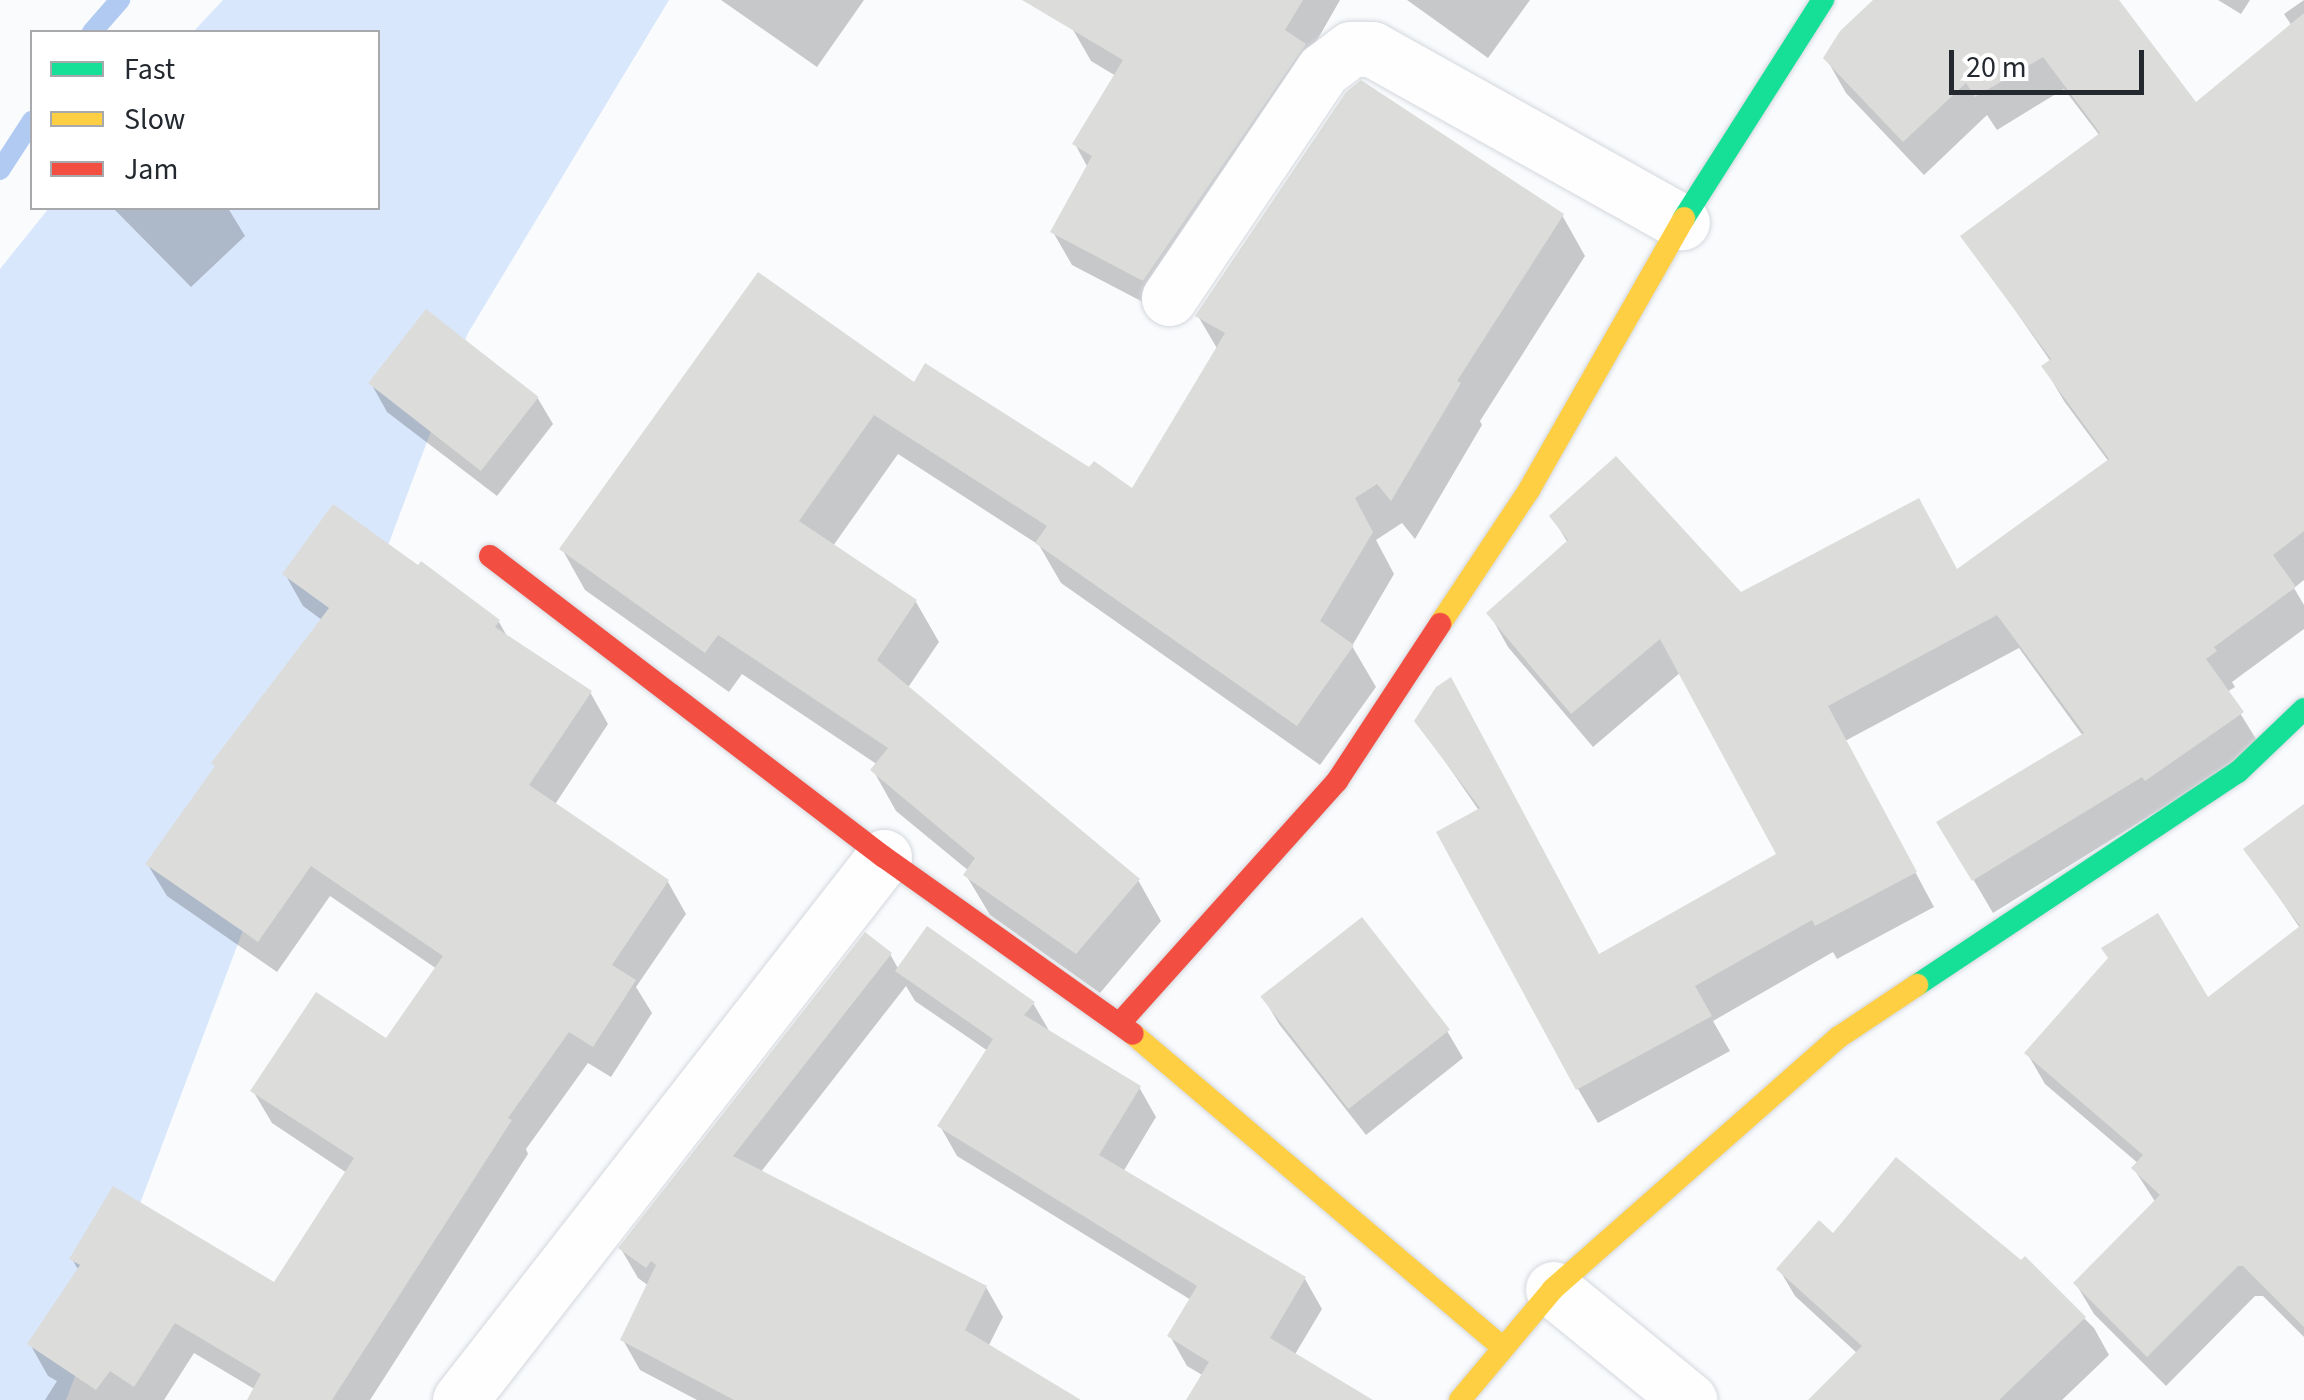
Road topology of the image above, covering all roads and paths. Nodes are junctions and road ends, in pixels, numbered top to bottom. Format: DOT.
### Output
graph roads {
  1 [pos="1823,0"];
  2 [pos="1682,222"];
  3 [pos="1170,298"];
  4 [pos="490,556"];
  5 [pos="2304,709"];
  6 [pos="884,857"];
  7 [pos="1120,1023"];
  8 [pos="1553,1289"];
  9 [pos="1502,1346"];
  10 [pos="460,1400"];
  11 [pos="1460,1400"];
  12 [pos="1688,1400"];
  1 -- 2 [label="street"];
  2 -- 3 [label="street"];
  2 -- 7 [label="street"];
  4 -- 6 [label="street"];
  5 -- 8 [label="street"];
  6 -- 7 [label="street"];
  6 -- 10 [label="street"];
  7 -- 9 [label="street"];
  8 -- 9 [label="street"];
  8 -- 12 [label="street"];
  9 -- 11 [label="street"];
}
